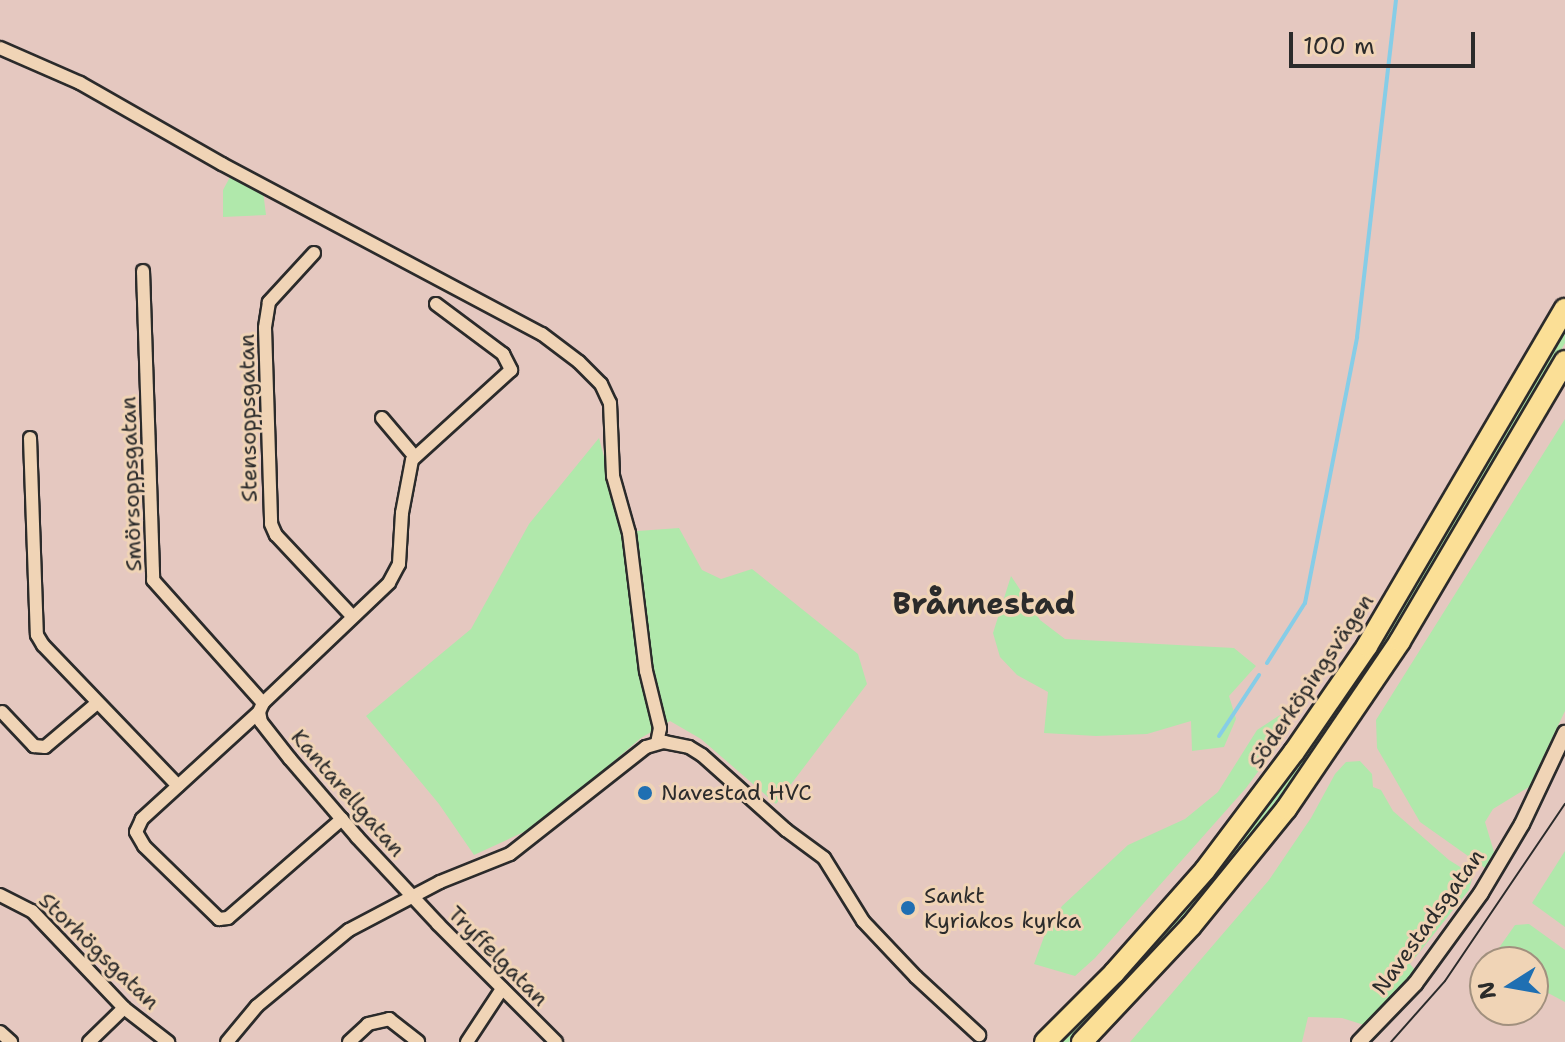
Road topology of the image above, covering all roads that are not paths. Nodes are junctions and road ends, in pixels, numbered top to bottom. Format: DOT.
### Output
graph roads {
  1 [pos="0,48"];
  2 [pos="314,253"];
  3 [pos="143,271"];
  4 [pos="436,304"];
  5 [pos="1565,309"];
  6 [pos="1563,366"];
  7 [pos="382,418"];
  8 [pos="30,438"];
  9 [pos="415,457"];
  10 [pos="353,617"];
  11 [pos="97,703"];
  12 [pos="261,707"];
  13 [pos="2,712"];
  14 [pos="1565,733"];
  15 [pos="657,743"];
  16 [pos="178,786"];
  17 [pos="342,819"];
  18 [pos="0,895"];
  19 [pos="413,897"];
  20 [pos="502,989"];
  21 [pos="124,1008"];
  22 [pos="0,1032"];
  23 [pos="979,1035"];
  24 [pos="11,1042"];
  25 [pos="89,1042"];
  26 [pos="168,1042"];
  27 [pos="227,1042"];
  28 [pos="349,1042"];
  29 [pos="418,1042"];
  30 [pos="467,1042"];
  31 [pos="556,1042"];
  32 [pos="1045,1042"];
  33 [pos="1082,1042"];
  34 [pos="1359,1042"];
  1 -- 15 [label="street"];
  2 -- 10 [label="street, Stensoppsgatan"];
  3 -- 12 [label="street, Smörsoppsgatan"];
  4 -- 9 [label="street"];
  5 -- 32 [label="highway, Söderköpingsvägen"];
  6 -- 33 [label="highway"];
  7 -- 9 [label="street"];
  8 -- 11 [label="street"];
  9 -- 10 [label="street"];
  10 -- 12 [label="street"];
  11 -- 13 [label="street"];
  11 -- 16 [label="street"];
  12 -- 16 [label="street"];
  12 -- 17 [label="street, Kantarellgatan"];
  14 -- 34 [label="street, Navestadsgatan"];
  15 -- 19 [label="street"];
  15 -- 23 [label="street"];
  16 -- 17 [label="street"];
  17 -- 19 [label="street, Kantarellgatan"];
  18 -- 21 [label="street, Storhögsgatan"];
  19 -- 20 [label="street, Tryffelgatan"];
  19 -- 27 [label="street"];
  20 -- 30 [label="street"];
  20 -- 31 [label="street, Tryffelgatan"];
  21 -- 25 [label="street"];
  21 -- 26 [label="street, Storhögsgatan"];
  22 -- 24 [label="street"];
  28 -- 29 [label="street"];
}
